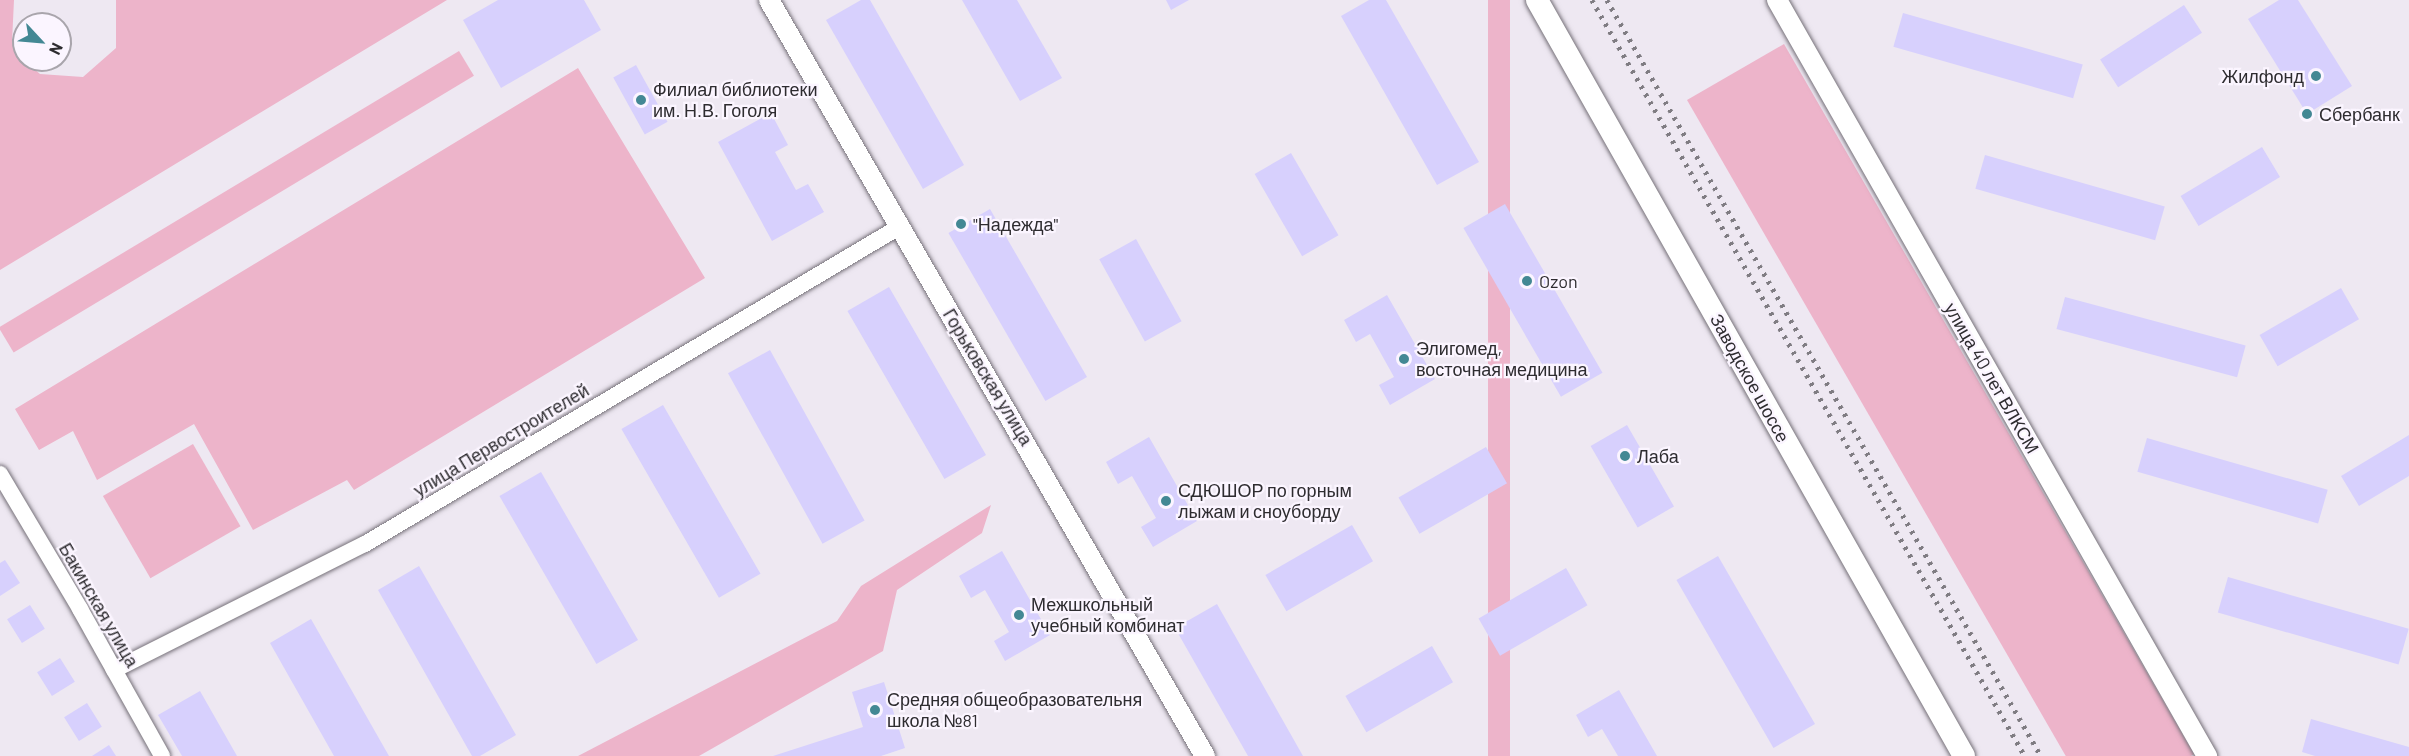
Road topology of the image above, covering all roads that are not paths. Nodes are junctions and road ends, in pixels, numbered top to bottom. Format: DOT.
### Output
graph roads {
  1 [pos="768,0"];
  2 [pos="1537,0"];
  3 [pos="1777,0"];
  4 [pos="899,227"];
  5 [pos="0,474"];
  6 [pos="114,670"];
  7 [pos="162,756"];
  8 [pos="1205,756"];
  9 [pos="1964,756"];
  10 [pos="2207,756"];
  1 -- 4 [label="street, Горьковская улица"];
  2 -- 9 [label="main road, Заводское шоссе"];
  3 -- 10 [label="street, улица 40 лет ВЛКСМ"];
  4 -- 6 [label="street, улица Первостроителей"];
  4 -- 8 [label="street, Горьковская улица"];
  5 -- 6 [label="street, Бакинская улица"];
  6 -- 7 [label="street, Бакинская улица"];
}
